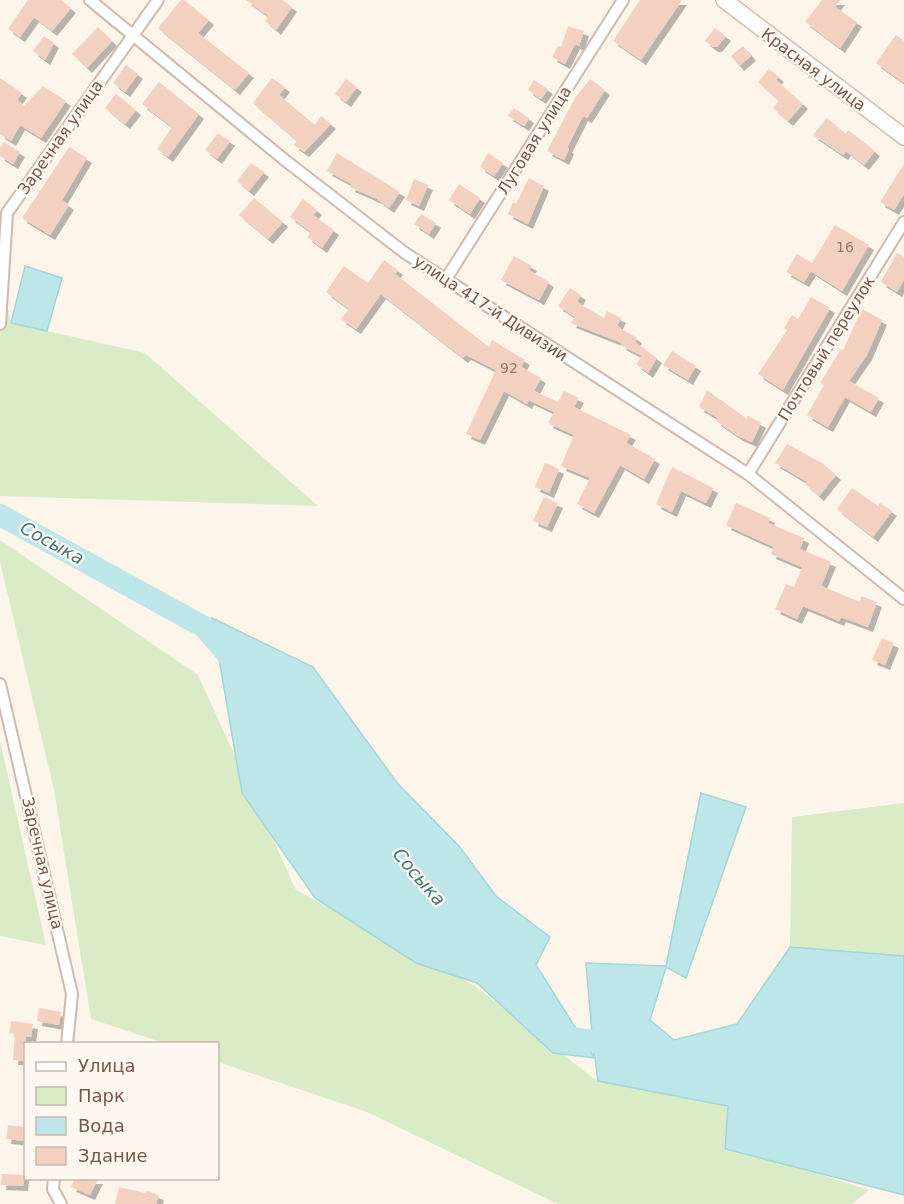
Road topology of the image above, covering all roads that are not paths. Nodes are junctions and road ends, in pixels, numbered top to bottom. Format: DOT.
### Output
graph roads {
  1 [pos="90,0"];
  2 [pos="158,0"];
  3 [pos="623,0"];
  4 [pos="724,0"];
  5 [pos="131,34"];
  6 [pos="904,137"];
  7 [pos="904,222"];
  8 [pos="446,279"];
  9 [pos="0,324"];
  10 [pos="748,474"];
  11 [pos="904,599"];
  12 [pos="0,684"];
  13 [pos="67,1042"];
  14 [pos="54,1180"];
  15 [pos="61,1204"];
  1 -- 5 [label="street, улица 417-й Дивизии"];
  2 -- 5 [label="street, Заречная улица"];
  3 -- 8 [label="street, Луговая улица"];
  4 -- 6 [label="street, Красная улица"];
  5 -- 8 [label="street, улица 417-й Дивизии"];
  5 -- 9 [label="street, Заречная улица"];
  7 -- 10 [label="street, Почтовый переулок"];
  8 -- 10 [label="street, улица 417-й Дивизии"];
  10 -- 11 [label="street, улица 417-й Дивизии"];
  12 -- 13 [label="street, Заречная улица"];
  14 -- 15 [label="street"];
}
